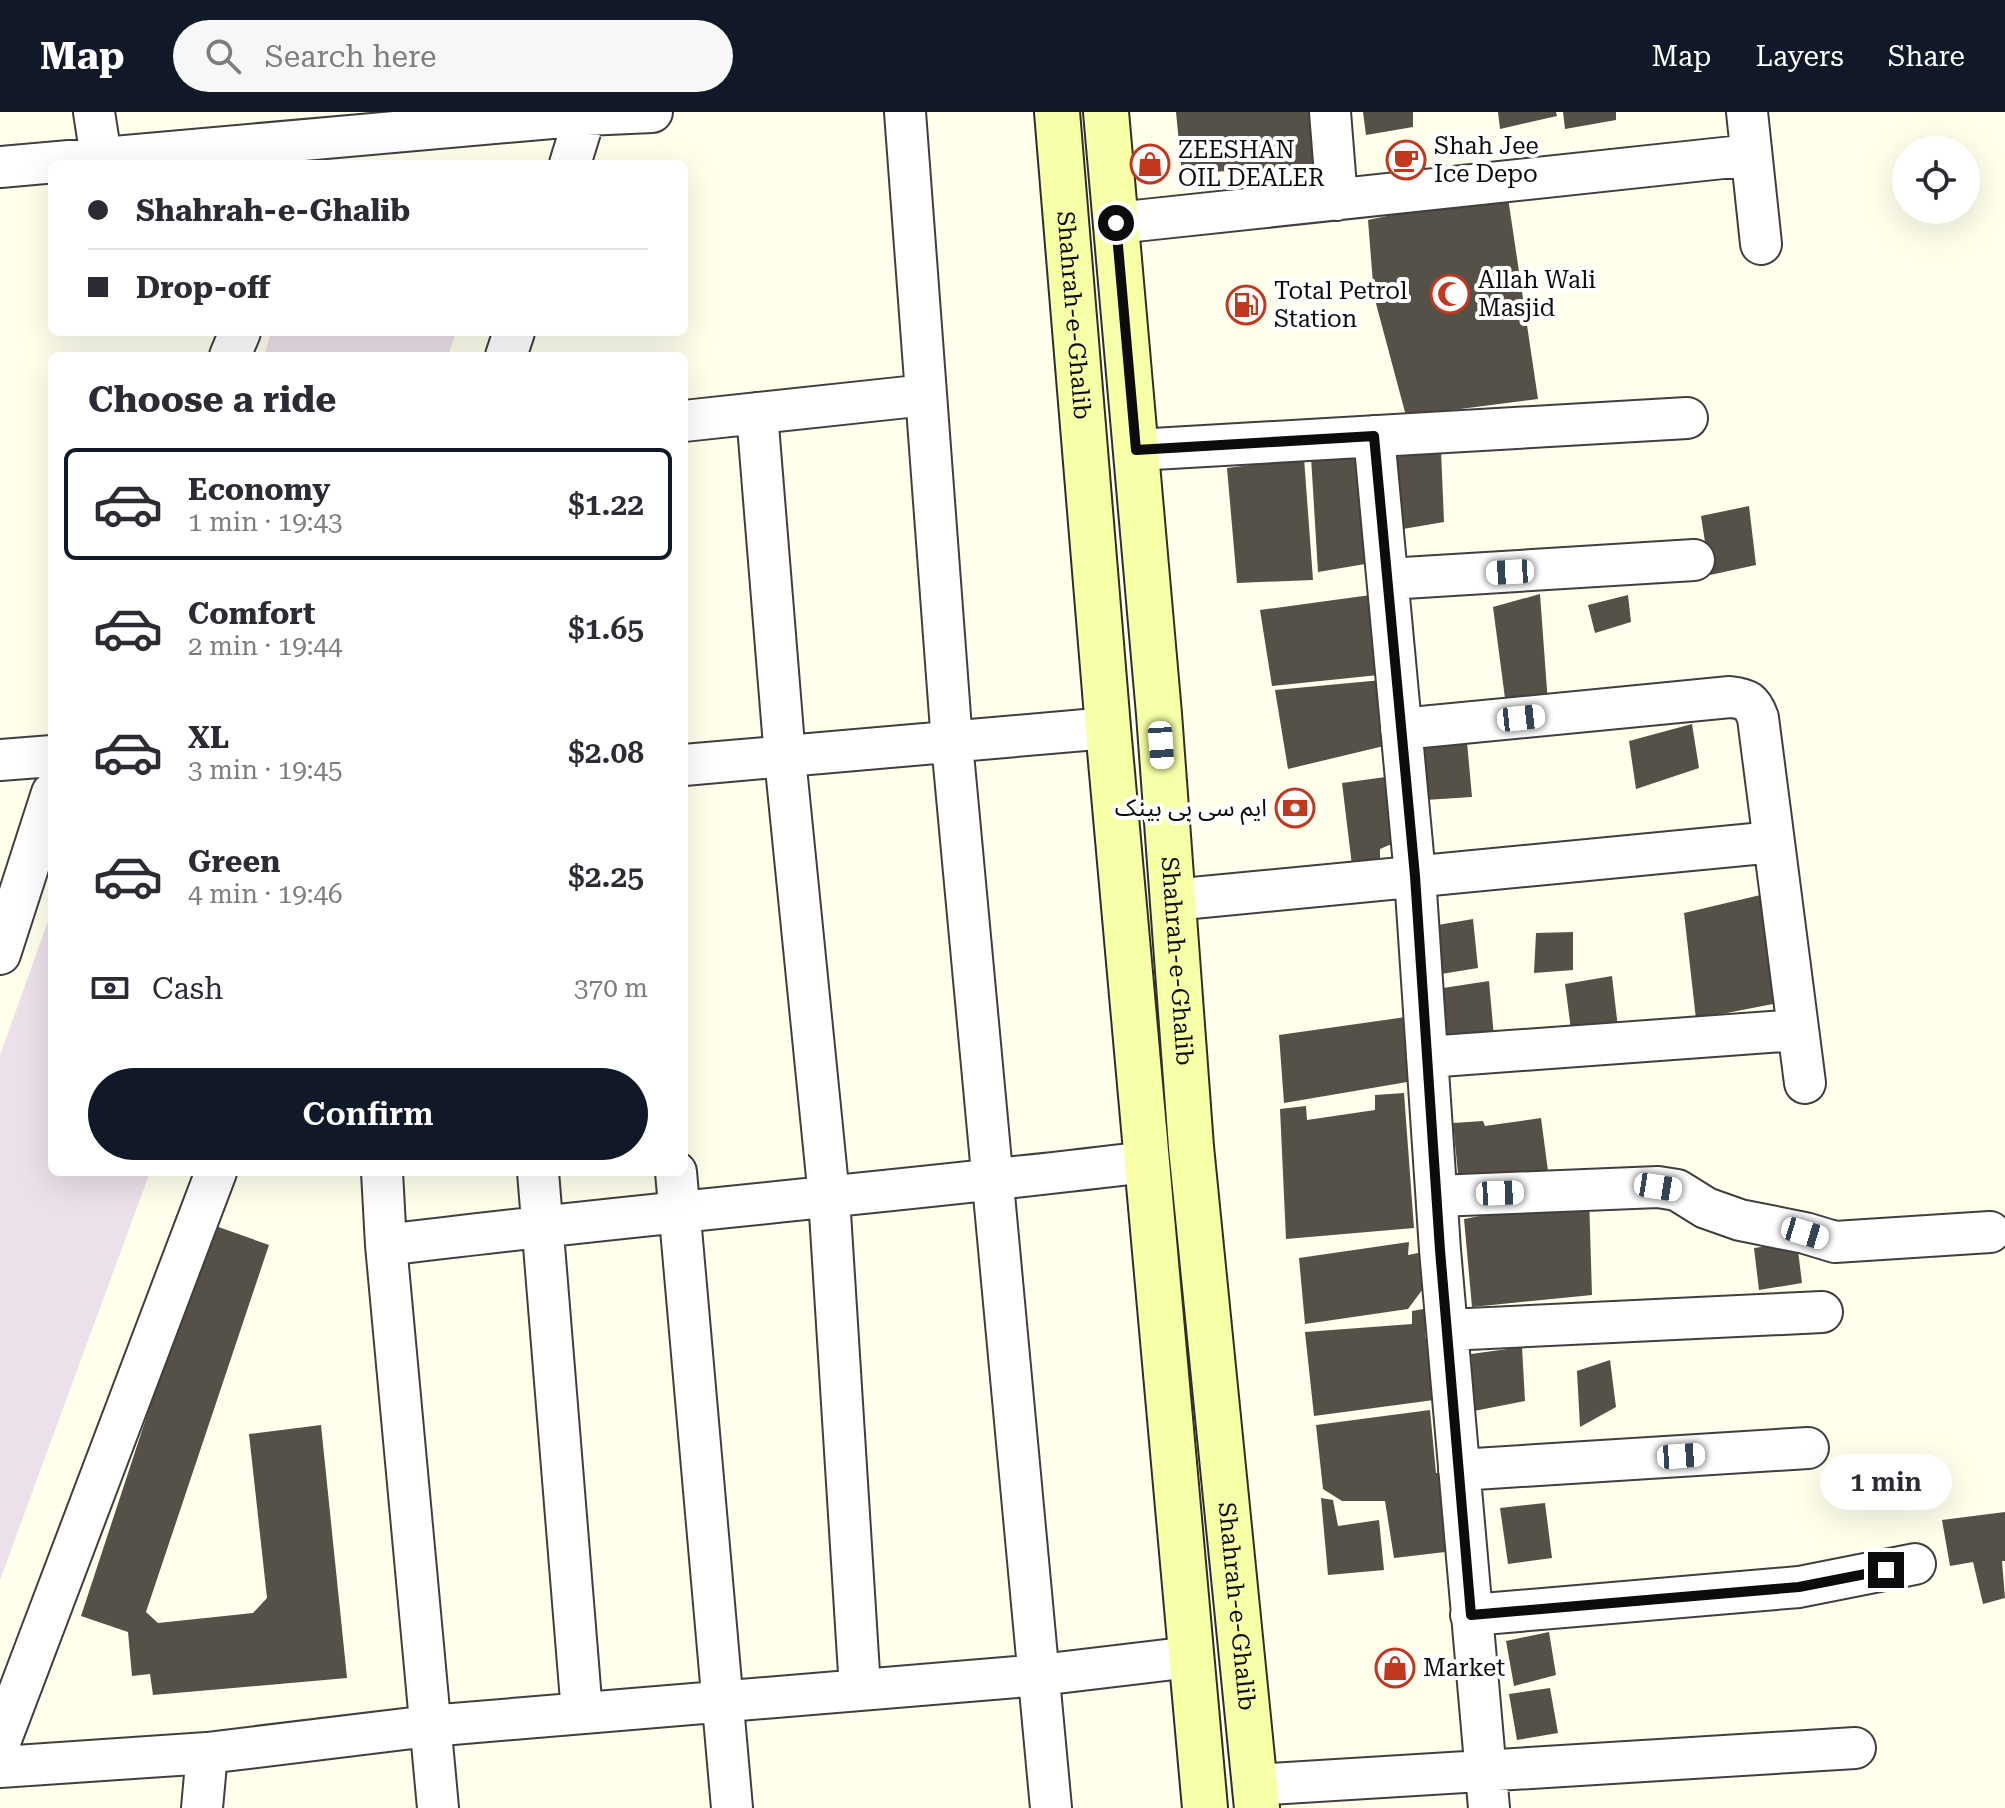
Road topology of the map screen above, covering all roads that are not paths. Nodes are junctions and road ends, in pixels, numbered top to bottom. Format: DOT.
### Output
graph roads {
  1 [pos="94,112"];
  2 [pos="652,112"];
  3 [pos="905,112"];
  4 [pos="1057,112"];
  5 [pos="1106,112"];
  6 [pos="1330,112"];
  7 [pos="1747,112"];
  8 [pos="586,114"];
  9 [pos="362,124"];
  10 [pos="315,152"];
  11 [pos="1751,155"];
  12 [pos="101,157"];
  13 [pos="71,160"];
  14 [pos="571,160"];
  15 [pos="48,162"];
  16 [pos="0,167"];
  17 [pos="1337,200"];
  18 [pos="1116,223"];
  19 [pos="1761,244"];
  20 [pos="926,395"];
  21 [pos="757,413"];
  22 [pos="1687,418"];
  23 [pos="688,421"];
  24 [pos="1374,436"];
  25 [pos="1136,450"];
  26 [pos="1694,560"];
  27 [pos="1388,579"];
  28 [pos="1108,728"];
  29 [pos="1401,729"];
  30 [pos="952,743"];
  31 [pos="48,756"];
  32 [pos="785,758"];
  33 [pos="0,760"];
  34 [pos="688,765"];
  35 [pos="48,805"];
  36 [pos="1774,842"];
  37 [pos="1415,876"];
  38 [pos="1172,900"];
  39 [pos="0,954"];
  40 [pos="1798,1030"];
  41 [pos="1427,1057"];
  42 [pos="1805,1083"];
  43 [pos="1146,1162"];
  44 [pos="214,1176"];
  45 [pos="382,1176"];
  46 [pos="538,1176"];
  47 [pos="676,1176"];
  48 [pos="993,1181"];
  49 [pos="1437,1196"];
  50 [pos="829,1197"];
  51 [pos="679,1212"];
  52 [pos="542,1225"];
  53 [pos="1990,1232"];
  54 [pos="386,1245"];
  55 [pos="1822,1312"];
  56 [pos="1447,1330"];
  57 [pos="1808,1448"];
  58 [pos="1459,1470"];
  59 [pos="1915,1564"];
  60 [pos="1471,1615"];
  61 [pos="1191,1657"];
  62 [pos="1040,1675"];
  63 [pos="860,1689"];
  64 [pos="722,1700"];
  65 [pos="582,1713"];
  66 [pos="429,1726"];
  67 [pos="0,1742"];
  68 [pos="1855,1748"];
  69 [pos="207,1753"];
  70 [pos="0,1767"];
  71 [pos="1487,1790"];
  72 [pos="1256,1797"];
  73 [pos="202,1808"];
  74 [pos="438,1808"];
  75 [pos="732,1808"];
  76 [pos="1051,1808"];
  77 [pos="1205,1808"];
  1 -- 12 [label="street"];
  2 -- 8 [label="street"];
  3 -- 20 [label="street"];
  4 -- 28 [label="main road, Shahrah-e-Ghalib"];
  5 -- 18 [label="main road, Shahrah-e-Ghalib"];
  6 -- 17 [label="street"];
  7 -- 11 [label="street"];
  8 -- 9 [label="street"];
  8 -- 14 [label="street"];
  9 -- 10 [label="street"];
  10 -- 12 [label="street"];
  11 -- 17 [label="street"];
  11 -- 19 [label="street"];
  12 -- 13 [label="street"];
  15 -- 16 [label="street"];
  17 -- 18 [label="street"];
  18 -- 25 [label="main road, Shahrah-e-Ghalib"];
  20 -- 21 [label="street"];
  20 -- 30 [label="street"];
  21 -- 23 [label="street"];
  21 -- 32 [label="street"];
  22 -- 24 [label="street"];
  24 -- 25 [label="street"];
  24 -- 27 [label="street"];
  25 -- 38 [label="main road, Shahrah-e-Ghalib"];
  26 -- 27 [label="street"];
  27 -- 29 [label="street"];
  28 -- 30 [label="street"];
  28 -- 43 [label="main road, Shahrah-e-Ghalib"];
  29 -- 36 [label="street"];
  29 -- 37 [label="street"];
  30 -- 32 [label="street"];
  30 -- 48 [label="street"];
  31 -- 33 [label="street"];
  32 -- 34 [label="street"];
  32 -- 50 [label="street"];
  35 -- 39 [label="street"];
  36 -- 37 [label="street"];
  36 -- 40 [label="street"];
  37 -- 38 [label="street"];
  37 -- 41 [label="street"];
  38 -- 72 [label="main road, Shahrah-e-Ghalib"];
  40 -- 41 [label="street"];
  40 -- 42 [label="street"];
  41 -- 49 [label="street"];
  43 -- 48 [label="street"];
  43 -- 61 [label="main road, Shahrah-e-Ghalib"];
  44 -- 67 [label="street"];
  45 -- 54 [label="street"];
  46 -- 52 [label="street"];
  47 -- 51 [label="street"];
  48 -- 50 [label="street"];
  48 -- 62 [label="street"];
  49 -- 53 [label="street"];
  49 -- 56 [label="street"];
  50 -- 51 [label="street"];
  50 -- 63 [label="street"];
  51 -- 52 [label="street"];
  51 -- 64 [label="street"];
  52 -- 54 [label="street"];
  52 -- 65 [label="street"];
  54 -- 66 [label="street"];
  55 -- 56 [label="street"];
  56 -- 58 [label="street"];
  57 -- 58 [label="street"];
  58 -- 60 [label="street"];
  59 -- 60 [label="street"];
  60 -- 71 [label="street"];
  61 -- 62 [label="street"];
  61 -- 77 [label="main road, Shahrah-e-Ghalib"];
  62 -- 63 [label="street"];
  62 -- 76 [label="street"];
  63 -- 64 [label="street"];
  64 -- 65 [label="street"];
  64 -- 75 [label="street"];
  65 -- 66 [label="street"];
  66 -- 69 [label="street"];
  66 -- 74 [label="street"];
  68 -- 71 [label="street"];
  69 -- 70 [label="street"];
  69 -- 73 [label="street"];
  71 -- 72 [label="street"];
}
